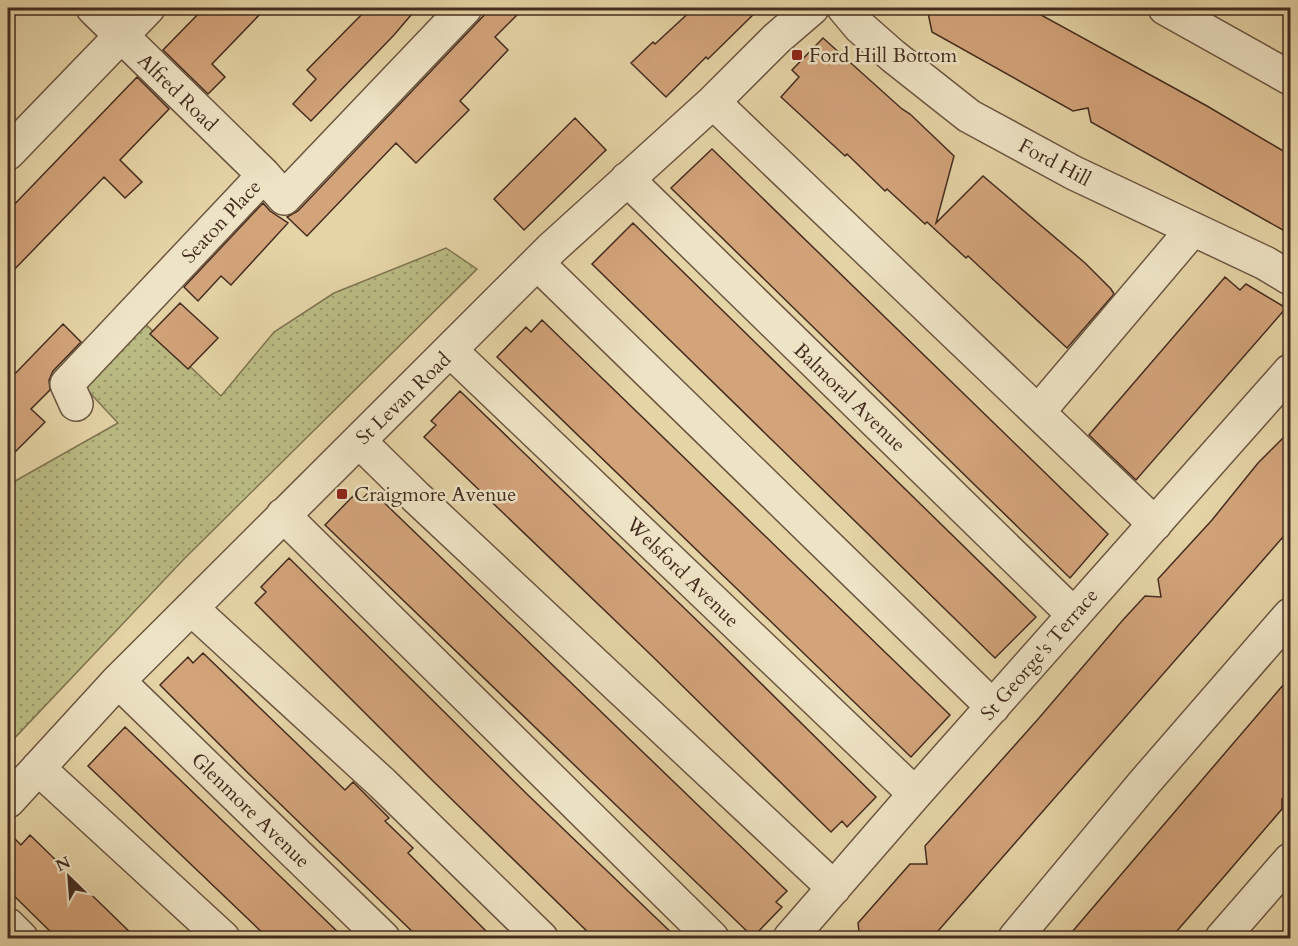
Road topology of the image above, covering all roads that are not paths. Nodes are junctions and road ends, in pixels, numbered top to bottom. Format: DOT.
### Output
graph roads {
  1 [pos="93,8"];
  2 [pos="148,8"];
  3 [pos="465,8"];
  4 [pos="812,8"];
  5 [pos="844,8"];
  6 [pos="1165,8"];
  7 [pos="120,36"];
  8 [pos="1290,78"];
  9 [pos="713,102"];
  10 [pos="8,153"];
  11 [pos="264,175"];
  12 [pos="627,179"];
  13 [pos="1193,229"];
  14 [pos="537,263"];
  15 [pos="1290,278"];
  16 [pos="451,351"];
  17 [pos="1290,371"];
  18 [pos="76,404"];
  19 [pos="1038,412"];
  20 [pos="359,441"];
  21 [pos="283,514"];
  22 [pos="1155,524"];
  23 [pos="191,608"];
  24 [pos="1074,615"];
  25 [pos="1290,615"];
  26 [pos="118,681"];
  27 [pos="993,707"];
  28 [pos="38,768"];
  29 [pos="915,794"];
  30 [pos="8,801"];
  31 [pos="1290,860"];
  32 [pos="834,888"];
  33 [pos="8,926"];
  34 [pos="21,939"];
  35 [pos="223,939"];
  36 [pos="383,939"];
  37 [pos="541,939"];
  38 [pos="712,939"];
  39 [pos="790,939"];
  40 [pos="1015,939"];
  41 [pos="1222,939"];
  1 -- 7 [label="street, Alfred Road"];
  2 -- 7 [label="street"];
  3 -- 11 [label="street, Seaton Place"];
  4 -- 9 [label="street, St Levan Road"];
  5 -- 13 [label="street, Ford Hill"];
  6 -- 8 [label="street"];
  7 -- 10 [label="street"];
  7 -- 11 [label="street, Alfred Road"];
  9 -- 12 [label="street, St Levan Road"];
  9 -- 19 [label="street"];
  11 -- 18 [label="street, Seaton Place"];
  12 -- 14 [label="street, St Levan Road"];
  12 -- 24 [label="street, Balmoral Avenue"];
  13 -- 15 [label="street, Ford Hill"];
  13 -- 19 [label="street"];
  14 -- 16 [label="street, St Levan Road"];
  14 -- 27 [label="street"];
  16 -- 20 [label="street, St Levan Road"];
  16 -- 29 [label="street, Welsford Avenue"];
  17 -- 22 [label="street, St George's Terrace"];
  19 -- 22 [label="street"];
  20 -- 21 [label="street, St Levan Road"];
  20 -- 32 [label="street"];
  21 -- 23 [label="street, St Levan Road"];
  21 -- 38 [label="street"];
  22 -- 24 [label="street, St George's Terrace"];
  23 -- 26 [label="street, St Levan Road"];
  23 -- 37 [label="street"];
  24 -- 27 [label="street, St George's Terrace"];
  25 -- 40 [label="street"];
  26 -- 28 [label="street, St Levan Road"];
  26 -- 36 [label="street, Glenmore Avenue"];
  27 -- 29 [label="street, St George's Terrace"];
  28 -- 30 [label="street, St Levan Road"];
  28 -- 35 [label="street"];
  29 -- 32 [label="street, St George's Terrace"];
  31 -- 41 [label="street"];
  32 -- 39 [label="street, St George's Terrace"];
  33 -- 34 [label="street"];
}
